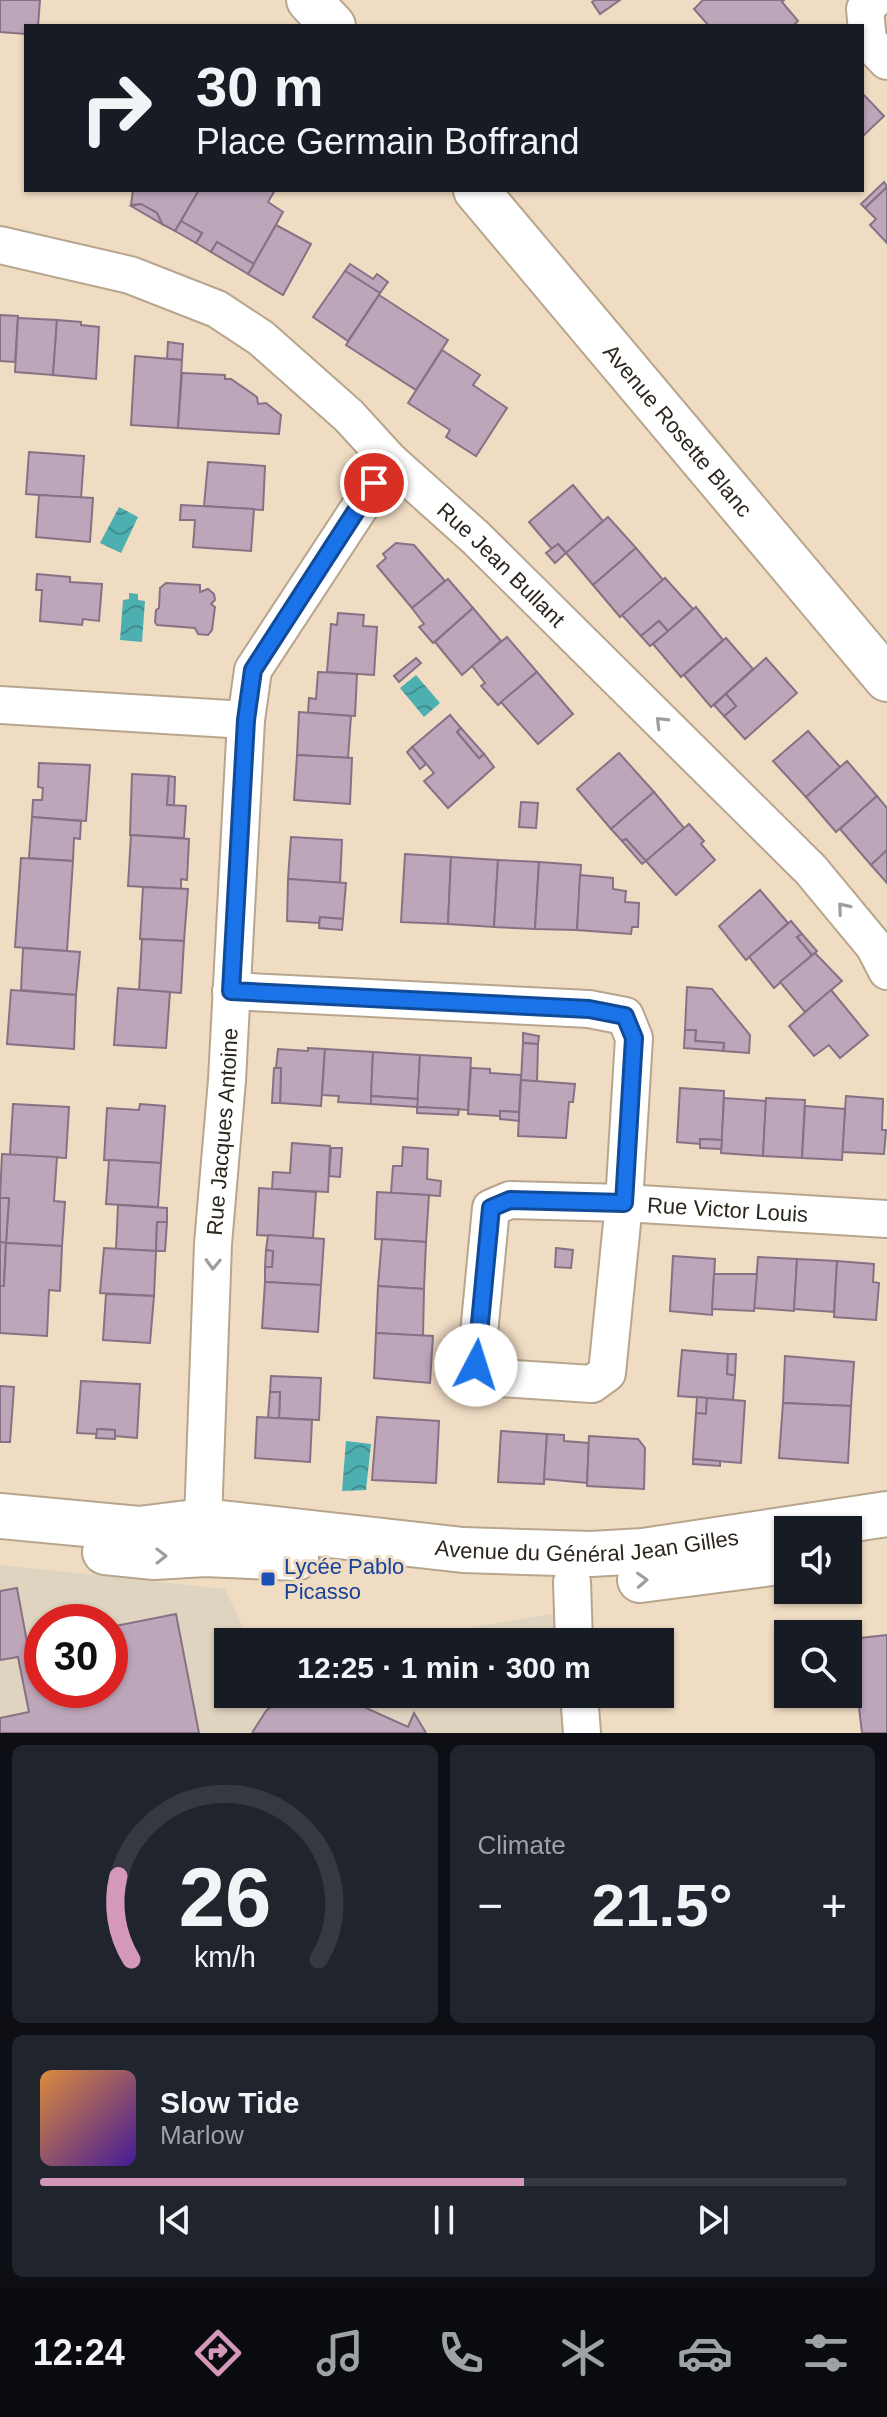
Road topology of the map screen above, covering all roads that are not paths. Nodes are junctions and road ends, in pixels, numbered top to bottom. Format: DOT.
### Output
graph roads {
  1 [pos="309,0"];
  2 [pos="874,0"];
  3 [pos="331,24"];
  4 [pos="887,61"];
  5 [pos="478,192"];
  6 [pos="0,245"];
  7 [pos="390,461"];
  8 [pos="885,675"];
  9 [pos="0,705"];
  10 [pos="246,720"];
  11 [pos="887,971"];
  12 [pos="231,991"];
  13 [pos="624,1203"];
  14 [pos="887,1219"];
  15 [pos="887,1514"];
  16 [pos="0,1516"];
  17 [pos="204,1537"];
  18 [pos="0,1542"];
  19 [pos="887,1542"];
  20 [pos="862,1546"];
  21 [pos="774,1563"];
  22 [pos="572,1582"];
  23 [pos="574,1628"];
  24 [pos="580,1708"];
  25 [pos="582,1733"];
  1 -- 3 [label="main road"];
  2 -- 4 [label="street"];
  5 -- 8 [label="main road, Avenue Rosette Blanc"];
  6 -- 7 [label="street, Rue Jean Bullant"];
  7 -- 10 [label="street, Rue Jacques Antoine"];
  11 -- 7 [label="street, Rue Jean Bullant, one-way"];
  9 -- 10 [label="street"];
  10 -- 12 [label="street, Rue Jacques Antoine"];
  12 -- 13 [label="street, Rue Victor Louis"];
  12 -- 17 [label="street, Rue Jacques Antoine, one-way"];
  13 -- 13 [label="street"];
  13 -- 14 [label="street, Rue Victor Louis"];
  15 -- 17 [label="main road, Avenue du Général Jean Gilles"];
  16 -- 17 [label="main road, Avenue du Général Jean Gilles"];
  18 -- 17 [label="main road, Avenue du Général Jean Gilles, one-way"];
  17 -- 22 [label="main road, Avenue du Général Jean Gilles"];
  19 -- 20 [label="main road"];
  22 -- 21 [label="main road, Avenue du Général Jean Gilles, one-way"];
  22 -- 23 [label="street"];
  24 -- 25 [label="street"];
}
